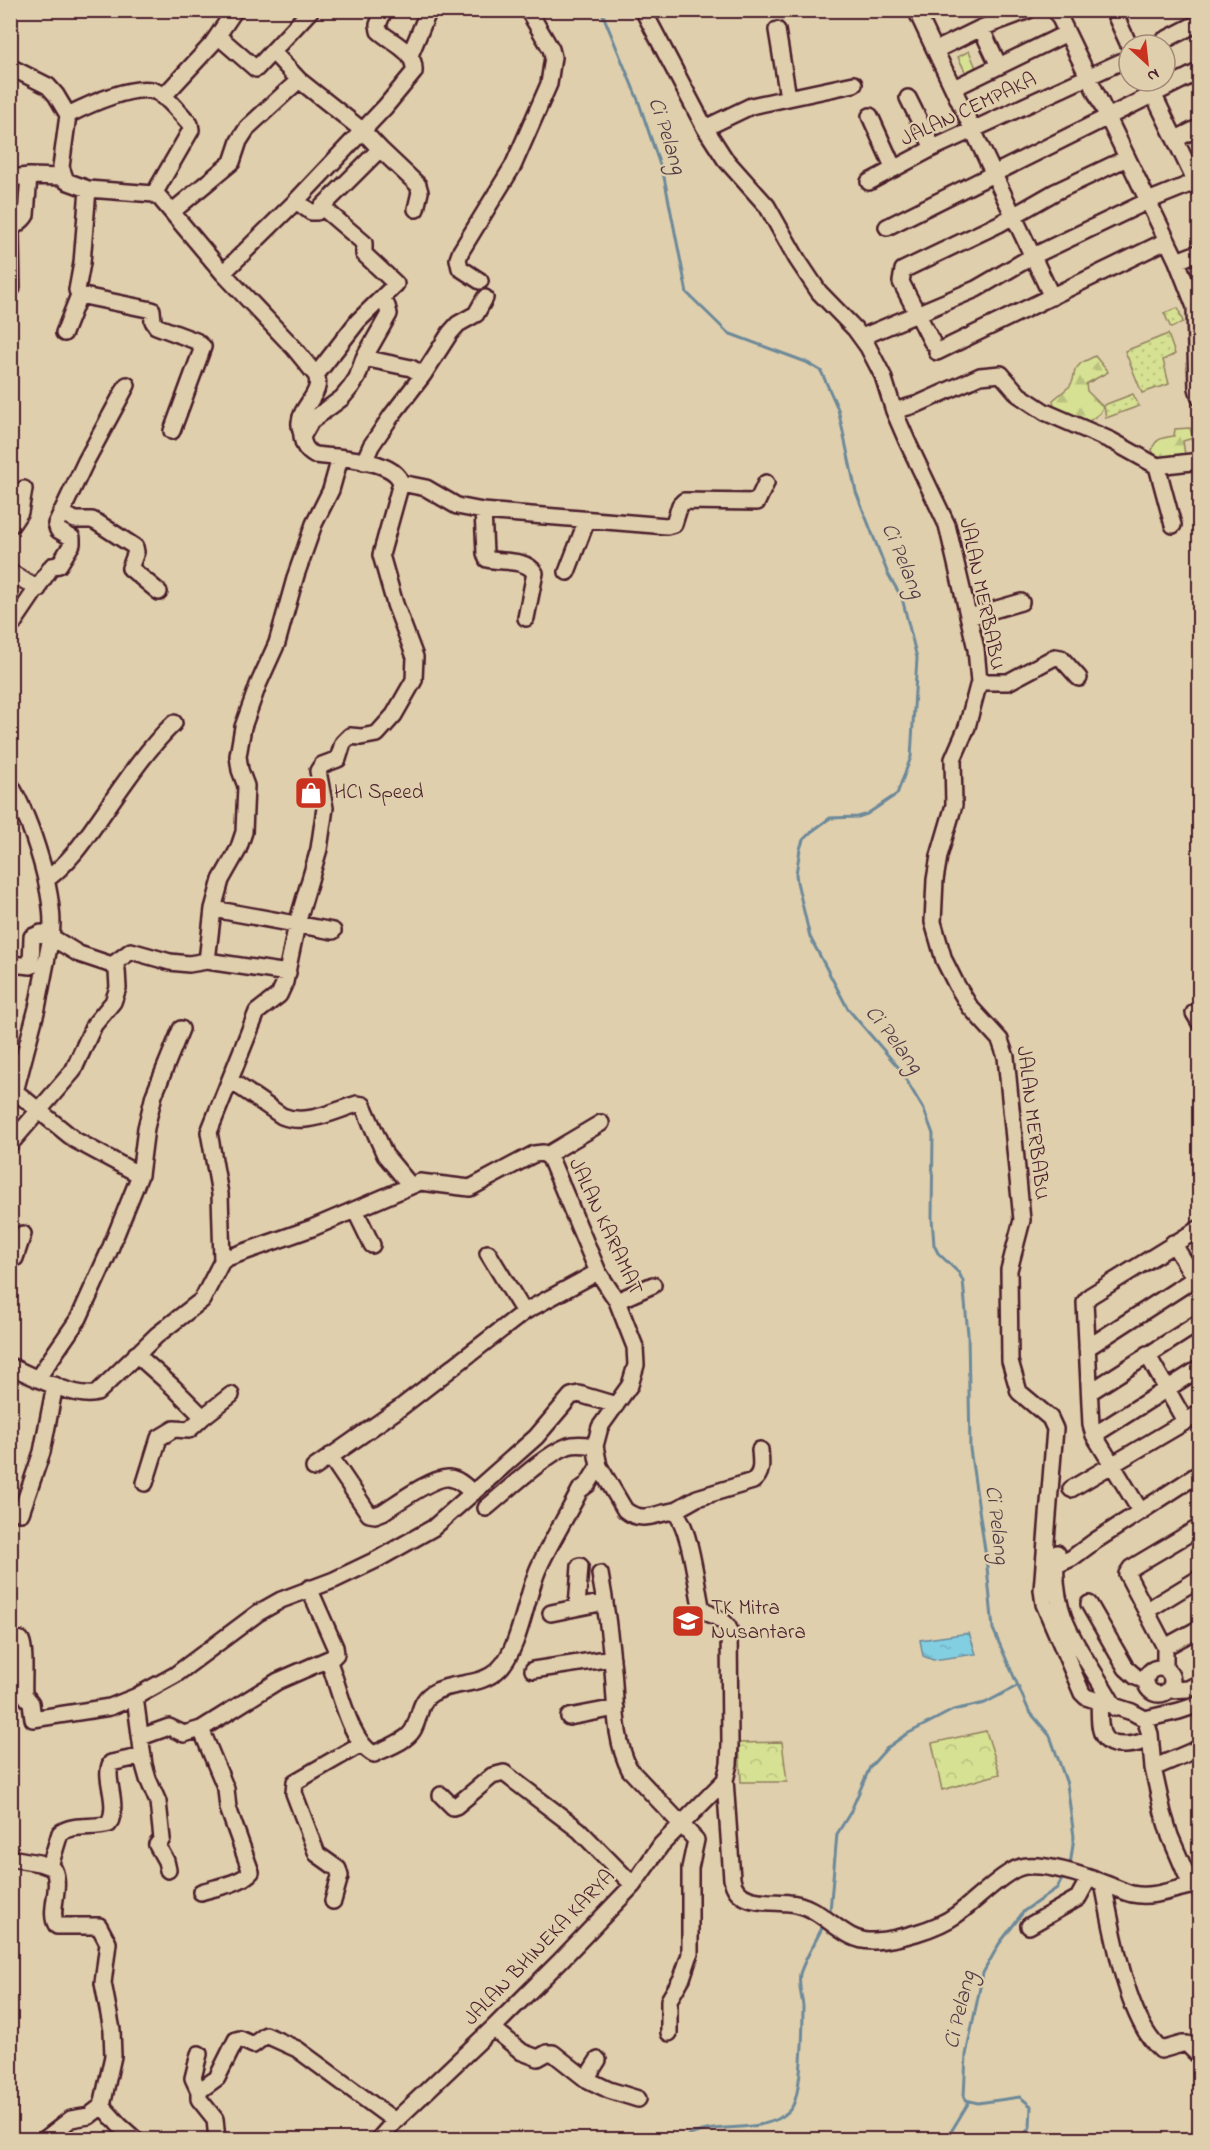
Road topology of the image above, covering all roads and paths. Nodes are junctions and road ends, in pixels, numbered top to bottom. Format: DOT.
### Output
graph roads {
  1 [pos="235,10"];
  2 [pos="311,10"];
  3 [pos="384,10"];
  4 [pos="429,10"];
  5 [pos="528,10"];
  6 [pos="643,10"];
  7 [pos="1029,10"];
  8 [pos="1056,10"];
  9 [pos="918,11"];
  10 [pos="1118,12"];
  11 [pos="1200,22"];
  12 [pos="981,28"];
  13 [pos="777,30"];
  14 [pos="1067,33"];
  15 [pos="1125,33"];
  16 [pos="1177,34"];
  17 [pos="218,36"];
  18 [pos="936,50"];
  19 [pos="273,52"];
  20 [pos="410,55"];
  21 [pos="1117,64"];
  22 [pos="999,66"];
  23 [pos="10,67"];
  24 [pos="1200,71"];
  25 [pos="1087,78"];
  26 [pos="1177,79"];
  27 [pos="299,80"];
  28 [pos="854,84"];
  29 [pos="954,88"];
  30 [pos="1142,93"];
  31 [pos="1153,93"];
  32 [pos="163,97"];
  33 [pos="788,97"];
  34 [pos="908,98"];
  35 [pos="68,115"];
  36 [pos="870,116"];
  37 [pos="1106,117"];
  38 [pos="1200,127"];
  39 [pos="705,128"];
  40 [pos="362,130"];
  41 [pos="973,130"];
  42 [pos="1176,139"];
  43 [pos="933,148"];
  44 [pos="380,149"];
  45 [pos="1127,158"];
  46 [pos="894,169"];
  47 [pos="994,174"];
  48 [pos="29,176"];
  49 [pos="63,177"];
  50 [pos="10,178"];
  51 [pos="869,182"];
  52 [pos="1198,184"];
  53 [pos="88,189"];
  54 [pos="154,194"];
  55 [pos="296,201"];
  56 [pos="1148,201"];
  57 [pos="322,207"];
  58 [pos="417,209"];
  59 [pos="173,211"];
  60 [pos="1014,214"];
  61 [pos="886,227"];
  62 [pos="1166,241"];
  63 [pos="1200,252"];
  64 [pos="1033,256"];
  65 [pos="1177,261"];
  66 [pos="223,273"];
  67 [pos="480,281"];
  68 [pos="12,288"];
  69 [pos="79,295"];
  70 [pos="1052,297"];
  71 [pos="485,298"];
  72 [pos="387,306"];
  73 [pos="918,315"];
  74 [pos="64,333"];
  75 [pos="862,337"];
  76 [pos="364,358"];
  77 [pos="316,375"];
  78 [pos="423,375"];
  79 [pos="127,385"];
  80 [pos="1200,398"];
  81 [pos="894,411"];
  82 [pos="172,431"];
  83 [pos="303,435"];
  84 [pos="340,458"];
  85 [pos="1200,461"];
  86 [pos="363,462"];
  87 [pos="1157,466"];
  88 [pos="401,483"];
  89 [pos="766,483"];
  90 [pos="24,489"];
  91 [pos="483,511"];
  92 [pos="61,512"];
  93 [pos="587,520"];
  94 [pos="1173,525"];
  95 [pos="11,526"];
  96 [pos="10,572"];
  97 [pos="567,572"];
  98 [pos="38,589"];
  99 [pos="159,592"];
  100 [pos="1021,602"];
  101 [pos="969,617"];
  102 [pos="526,618"];
  103 [pos="10,628"];
  104 [pos="1079,678"];
  105 [pos="979,682"];
  106 [pos="174,723"];
  107 [pos="10,784"];
  108 [pos="46,880"];
  109 [pos="213,909"];
  110 [pos="297,924"];
  111 [pos="333,931"];
  112 [pos="51,937"];
  113 [pos="207,961"];
  114 [pos="10,964"];
  115 [pos="112,964"];
  116 [pos="288,973"];
  117 [pos="181,1029"];
  118 [pos="230,1080"];
  119 [pos="39,1111"];
  120 [pos="601,1123"];
  121 [pos="10,1144"];
  122 [pos="547,1155"];
  123 [pos="140,1175"];
  124 [pos="410,1185"];
  125 [pos="355,1210"];
  126 [pos="1200,1228"];
  127 [pos="23,1234"];
  128 [pos="1173,1243"];
  129 [pos="372,1245"];
  130 [pos="488,1253"];
  131 [pos="10,1262"];
  132 [pos="222,1262"];
  133 [pos="598,1272"];
  134 [pos="1198,1280"];
  135 [pos="653,1285"];
  136 [pos="617,1301"];
  137 [pos="524,1312"];
  138 [pos="1200,1322"];
  139 [pos="1087,1348"];
  140 [pos="136,1354"];
  141 [pos="1146,1354"];
  142 [pos="10,1366"];
  143 [pos="1200,1368"];
  144 [pos="37,1379"];
  145 [pos="55,1385"];
  146 [pos="1167,1389"];
  147 [pos="1090,1392"];
  148 [pos="231,1395"];
  149 [pos="616,1405"];
  150 [pos="1200,1413"];
  151 [pos="203,1417"];
  152 [pos="1185,1421"];
  153 [pos="1094,1435"];
  154 [pos="595,1446"];
  155 [pos="760,1450"];
  156 [pos="330,1456"];
  157 [pos="599,1466"];
  158 [pos="1112,1466"];
  159 [pos="314,1468"];
  160 [pos="1200,1473"];
  161 [pos="145,1483"];
  162 [pos="1071,1489"];
  163 [pos="473,1493"];
  164 [pos="486,1508"];
  165 [pos="674,1512"];
  166 [pos="1141,1512"];
  167 [pos="21,1513"];
  168 [pos="1200,1527"];
  169 [pos="1050,1562"];
  170 [pos="580,1566"];
  171 [pos="600,1574"];
  172 [pos="1200,1578"];
  173 [pos="309,1588"];
  174 [pos="605,1602"];
  175 [pos="1089,1604"];
  176 [pos="577,1607"];
  177 [pos="1146,1611"];
  178 [pos="551,1613"];
  179 [pos="1200,1628"];
  180 [pos="10,1638"];
  181 [pos="1165,1647"];
  182 [pos="612,1658"];
  183 [pos="328,1660"];
  184 [pos="1165,1669"];
  185 [pos="533,1670"];
  186 [pos="1200,1683"];
  187 [pos="1156,1688"];
  188 [pos="135,1697"];
  189 [pos="1099,1702"];
  190 [pos="1200,1704"];
  191 [pos="616,1708"];
  192 [pos="1115,1708"];
  193 [pos="597,1712"];
  194 [pos="569,1716"];
  195 [pos="1145,1719"];
  196 [pos="201,1729"];
  197 [pos="619,1731"];
  198 [pos="141,1737"];
  199 [pos="1150,1738"];
  200 [pos="361,1744"];
  201 [pos="1200,1748"];
  202 [pos="143,1756"];
  203 [pos="1154,1768"];
  204 [pos="724,1780"];
  205 [pos="441,1795"];
  206 [pos="682,1823"];
  207 [pos="10,1858"];
  208 [pos="50,1866"];
  209 [pos="168,1870"];
  210 [pos="1089,1878"];
  211 [pos="1196,1884"];
  212 [pos="633,1885"];
  213 [pos="201,1892"];
  214 [pos="333,1901"];
  215 [pos="1029,1926"];
  216 [pos="493,2028"];
  217 [pos="669,2033"];
  218 [pos="199,2054"];
  219 [pos="1200,2057"];
  220 [pos="598,2060"];
  221 [pos="586,2079"];
  222 [pos="199,2091"];
  223 [pos="638,2099"];
  224 [pos="102,2106"];
  225 [pos="395,2121"];
  226 [pos="44,2139"];
  227 [pos="136,2139"];
  228 [pos="217,2139"];
  229 [pos="378,2139"];
  1 -- 17 [label="street"];
  2 -- 19 [label="street"];
  3 -- 20 [label="street"];
  4 -- 20 [label="street"];
  5 -- 67 [label="street"];
  6 -- 39 [label="street, JALAN MERBABU"];
  7 -- 12 [label="street"];
  8 -- 14 [label="street"];
  9 -- 18 [label="street"];
  10 -- 15 [label="street"];
  11 -- 16 [label="street"];
  12 -- 18 [label="street"];
  12 -- 22 [label="street"];
  13 -- 33 [label="street"];
  14 -- 22 [label="street"];
  14 -- 25 [label="street"];
  17 -- 19 [label="street"];
  17 -- 32 [label="street"];
  18 -- 29 [label="street"];
  19 -- 27 [label="street"];
  20 -- 40 [label="street"];
  21 -- 25 [label="street, JALAN CEMPAKA"];
  22 -- 29 [label="street"];
  23 -- 35 [label="street"];
  24 -- 26 [label="street"];
  25 -- 37 [label="street"];
  25 -- 41 [label="street, JALAN CEMPAKA"];
  27 -- 40 [label="street"];
  27 -- 59 [label="street"];
  28 -- 33 [label="street"];
  29 -- 41 [label="street"];
  30 -- 37 [label="street"];
  31 -- 42 [label="street"];
  32 -- 35 [label="street"];
  32 -- 54 [label="street"];
  33 -- 39 [label="street"];
  34 -- 43 [label="street"];
  35 -- 49 [label="street"];
  36 -- 46 [label="street"];
  37 -- 45 [label="street"];
  37 -- 47 [label="street"];
  38 -- 42 [label="street"];
  39 -- 75 [label="street, JALAN MERBABU"];
  40 -- 44 [label="street"];
  40 -- 55 [label="street"];
  41 -- 43 [label="street, JALAN CEMPAKA"];
  41 -- 47 [label="street"];
  42 -- 52 [label="street"];
  43 -- 46 [label="street, JALAN CEMPAKA"];
  44 -- 57 [label="street"];
  44 -- 58 [label="street"];
  45 -- 56 [label="street"];
  45 -- 60 [label="street"];
  46 -- 51 [label="street, JALAN CEMPAKA"];
  47 -- 60 [label="street"];
  47 -- 61 [label="street"];
  48 -- 49 [label="street"];
  48 -- 50 [label="street"];
  48 -- 68 [label="street"];
  49 -- 53 [label="street"];
  52 -- 56 [label="street"];
  53 -- 54 [label="street"];
  53 -- 69 [label="street"];
  54 -- 59 [label="street"];
  55 -- 57 [label="street"];
  55 -- 66 [label="street"];
  56 -- 62 [label="street"];
  56 -- 64 [label="street"];
  57 -- 77 [label="street"];
  59 -- 66 [label="street"];
  60 -- 64 [label="street"];
  60 -- 73 [label="street"];
  62 -- 65 [label="street"];
  62 -- 70 [label="street"];
  63 -- 65 [label="street"];
  64 -- 70 [label="street"];
  64 -- 73 [label="street"];
  65 -- 80 [label="street"];
  66 -- 77 [label="street"];
  69 -- 74 [label="street"];
  69 -- 82 [label="street"];
  70 -- 73 [label="street"];
  71 -- 78 [label="street"];
  72 -- 76 [label="street"];
  73 -- 75 [label="street"];
  75 -- 81 [label="street, JALAN MERBABU"];
  76 -- 78 [label="street"];
  76 -- 83 [label="street"];
  77 -- 83 [label="street"];
  78 -- 86 [label="street"];
  79 -- 92 [label="street"];
  81 -- 87 [label="street"];
  81 -- 101 [label="street, JALAN MERBABU"];
  83 -- 84 [label="street"];
  84 -- 86 [label="street"];
  84 -- 109 [label="street"];
  85 -- 87 [label="street"];
  86 -- 88 [label="street"];
  87 -- 94 [label="street"];
  88 -- 91 [label="street"];
  88 -- 110 [label="street"];
  89 -- 93 [label="street"];
  90 -- 95 [label="street"];
  91 -- 93 [label="street"];
  91 -- 102 [label="street"];
  92 -- 98 [label="street"];
  92 -- 99 [label="street"];
  93 -- 97 [label="street"];
  96 -- 98 [label="street"];
  98 -- 103 [label="street"];
  100 -- 101 [label="street"];
  101 -- 105 [label="street, JALAN MERBABU"];
  104 -- 105 [label="street"];
  105 -- 169 [label="street, JALAN MERBABU"];
  106 -- 108 [label="street"];
  107 -- 108 [label="street"];
  108 -- 112 [label="street"];
  109 -- 110 [label="street"];
  109 -- 113 [label="street"];
  110 -- 111 [label="street"];
  110 -- 116 [label="street"];
  112 -- 114 [label="street"];
  112 -- 115 [label="street"];
  112 -- 119 [label="street"];
  113 -- 115 [label="street"];
  113 -- 116 [label="street"];
  115 -- 119 [label="street"];
  116 -- 118 [label="street"];
  117 -- 123 [label="street"];
  118 -- 124 [label="street"];
  118 -- 132 [label="street"];
  119 -- 121 [label="street"];
  119 -- 123 [label="street"];
  120 -- 122 [label="street"];
  122 -- 124 [label="street, JALAN KARAMAT"];
  122 -- 133 [label="street, JALAN KARAMAT"];
  123 -- 144 [label="street"];
  124 -- 125 [label="street, JALAN KARAMAT"];
  125 -- 129 [label="street"];
  125 -- 132 [label="street, JALAN KARAMAT"];
  126 -- 128 [label="street"];
  127 -- 131 [label="street"];
  128 -- 134 [label="street"];
  128 -- 139 [label="street"];
  130 -- 137 [label="street"];
  132 -- 140 [label="street"];
  133 -- 136 [label="street, JALAN KARAMAT"];
  133 -- 137 [label="street"];
  134 -- 139 [label="street"];
  135 -- 136 [label="street"];
  136 -- 149 [label="street, JALAN KARAMAT"];
  137 -- 156 [label="street"];
  138 -- 141 [label="street"];
  139 -- 147 [label="street"];
  140 -- 145 [label="street"];
  140 -- 151 [label="street"];
  141 -- 146 [label="street"];
  141 -- 147 [label="street"];
  142 -- 144 [label="street"];
  143 -- 146 [label="street"];
  144 -- 145 [label="street"];
  145 -- 167 [label="street"];
  146 -- 152 [label="street"];
  146 -- 153 [label="street"];
  147 -- 153 [label="street"];
  148 -- 151 [label="street"];
  149 -- 154 [label="street, JALAN KARAMAT"];
  149 -- 163 [label="street"];
  150 -- 152 [label="street"];
  151 -- 161 [label="street"];
  152 -- 158 [label="street"];
  153 -- 158 [label="street"];
  154 -- 157 [label="street"];
  154 -- 164 [label="street"];
  155 -- 165 [label="street"];
  156 -- 159 [label="street"];
  156 -- 163 [label="street"];
  157 -- 165 [label="street"];
  157 -- 200 [label="street"];
  158 -- 162 [label="street"];
  158 -- 166 [label="street"];
  160 -- 166 [label="street"];
  163 -- 173 [label="street"];
  165 -- 204 [label="street"];
  166 -- 169 [label="street"];
  168 -- 177 [label="street"];
  169 -- 189 [label="street, JALAN MERBABU"];
  169 -- 192 [label="street"];
  170 -- 176 [label="street"];
  171 -- 174 [label="street"];
  172 -- 177 [label="street"];
  173 -- 183 [label="street"];
  173 -- 188 [label="street"];
  174 -- 176 [label="street"];
  174 -- 182 [label="street"];
  175 -- 187 [label="street"];
  176 -- 178 [label="street"];
  177 -- 181 [label="street"];
  179 -- 181 [label="street"];
  180 -- 188 [label="street"];
  181 -- 184 [label="street"];
  182 -- 185 [label="street"];
  182 -- 191 [label="street"];
  183 -- 196 [label="street"];
  183 -- 200 [label="street"];
  184 -- 187 [label="street"];
  184 -- 187 [label="street"];
  186 -- 187 [label="street"];
  187 -- 195 [label="street"];
  188 -- 198 [label="street"];
  189 -- 192 [label="street, JALAN MERBABU"];
  189 -- 199 [label="street"];
  190 -- 195 [label="street"];
  191 -- 193 [label="street"];
  191 -- 197 [label="street"];
  192 -- 195 [label="street, JALAN MERBABU"];
  193 -- 194 [label="street"];
  193 -- 197 [label="street"];
  195 -- 199 [label="street"];
  196 -- 198 [label="street"];
  196 -- 213 [label="street"];
  197 -- 206 [label="street"];
  198 -- 202 [label="street"];
  199 -- 203 [label="street"];
  200 -- 214 [label="street"];
  201 -- 203 [label="street"];
  202 -- 208 [label="street"];
  202 -- 209 [label="street"];
  203 -- 211 [label="street"];
  204 -- 206 [label="street, JALAN BHINEKA KARYA"];
  204 -- 210 [label="street"];
  205 -- 212 [label="street"];
  206 -- 212 [label="street, JALAN BHINEKA KARYA"];
  206 -- 217 [label="street"];
  207 -- 208 [label="street"];
  208 -- 224 [label="street"];
  210 -- 211 [label="street"];
  210 -- 215 [label="street"];
  210 -- 219 [label="street"];
  212 -- 216 [label="street, JALAN BHINEKA KARYA"];
  216 -- 221 [label="street"];
  216 -- 225 [label="street, JALAN BHINEKA KARYA"];
  218 -- 222 [label="street"];
  220 -- 221 [label="street"];
  221 -- 223 [label="street"];
  222 -- 225 [label="street"];
  222 -- 228 [label="street"];
  224 -- 226 [label="street"];
  224 -- 227 [label="street"];
  225 -- 229 [label="street, JALAN BHINEKA KARYA"];
}
